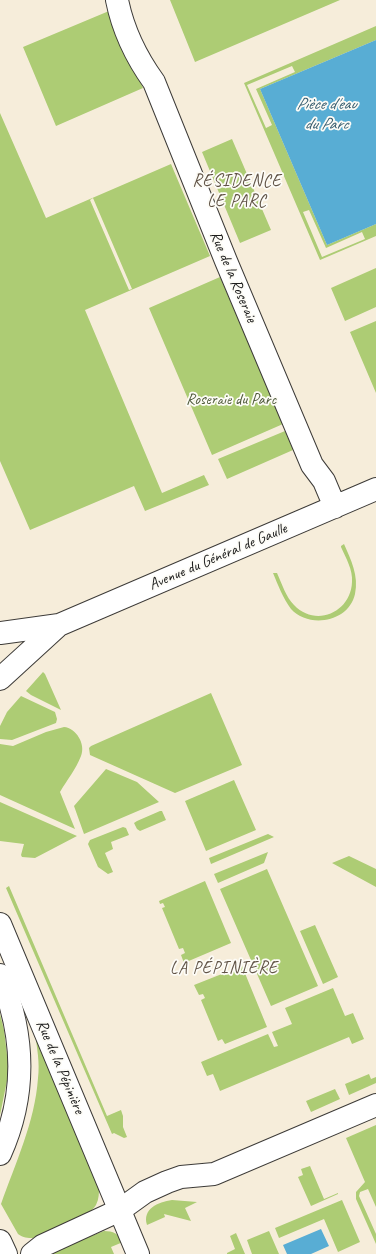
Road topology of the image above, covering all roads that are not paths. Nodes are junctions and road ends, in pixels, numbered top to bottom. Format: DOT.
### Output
graph roads {
  1 [pos="117,0"];
  2 [pos="376,489"];
  3 [pos="335,507"];
  4 [pos="59,625"];
  5 [pos="0,633"];
  6 [pos="0,679"];
  7 [pos="0,924"];
  8 [pos="0,975"];
  9 [pos="376,1105"];
  10 [pos="0,1154"];
  11 [pos="120,1210"];
  12 [pos="0,1241"];
  13 [pos="6,1254"];
  14 [pos="32,1254"];
  15 [pos="138,1254"];
  1 -- 3 [label="main road, Rue de la Roseraie"];
  2 -- 3 [label="main road, Avenue du Général de Gaulle"];
  3 -- 4 [label="main road, Avenue du Général de Gaulle"];
  4 -- 5 [label="main road, Avenue du Général de Gaulle"];
  4 -- 6 [label="main road, Avenue du Général de Gaulle"];
  7 -- 11 [label="main road, Rue de la Pépinière"];
  8 -- 10 [label="main road"];
  9 -- 11 [label="main road"];
  11 -- 14 [label="main road"];
  11 -- 15 [label="main road, Rue de la Pépinière"];
  12 -- 13 [label="main road"];
}
